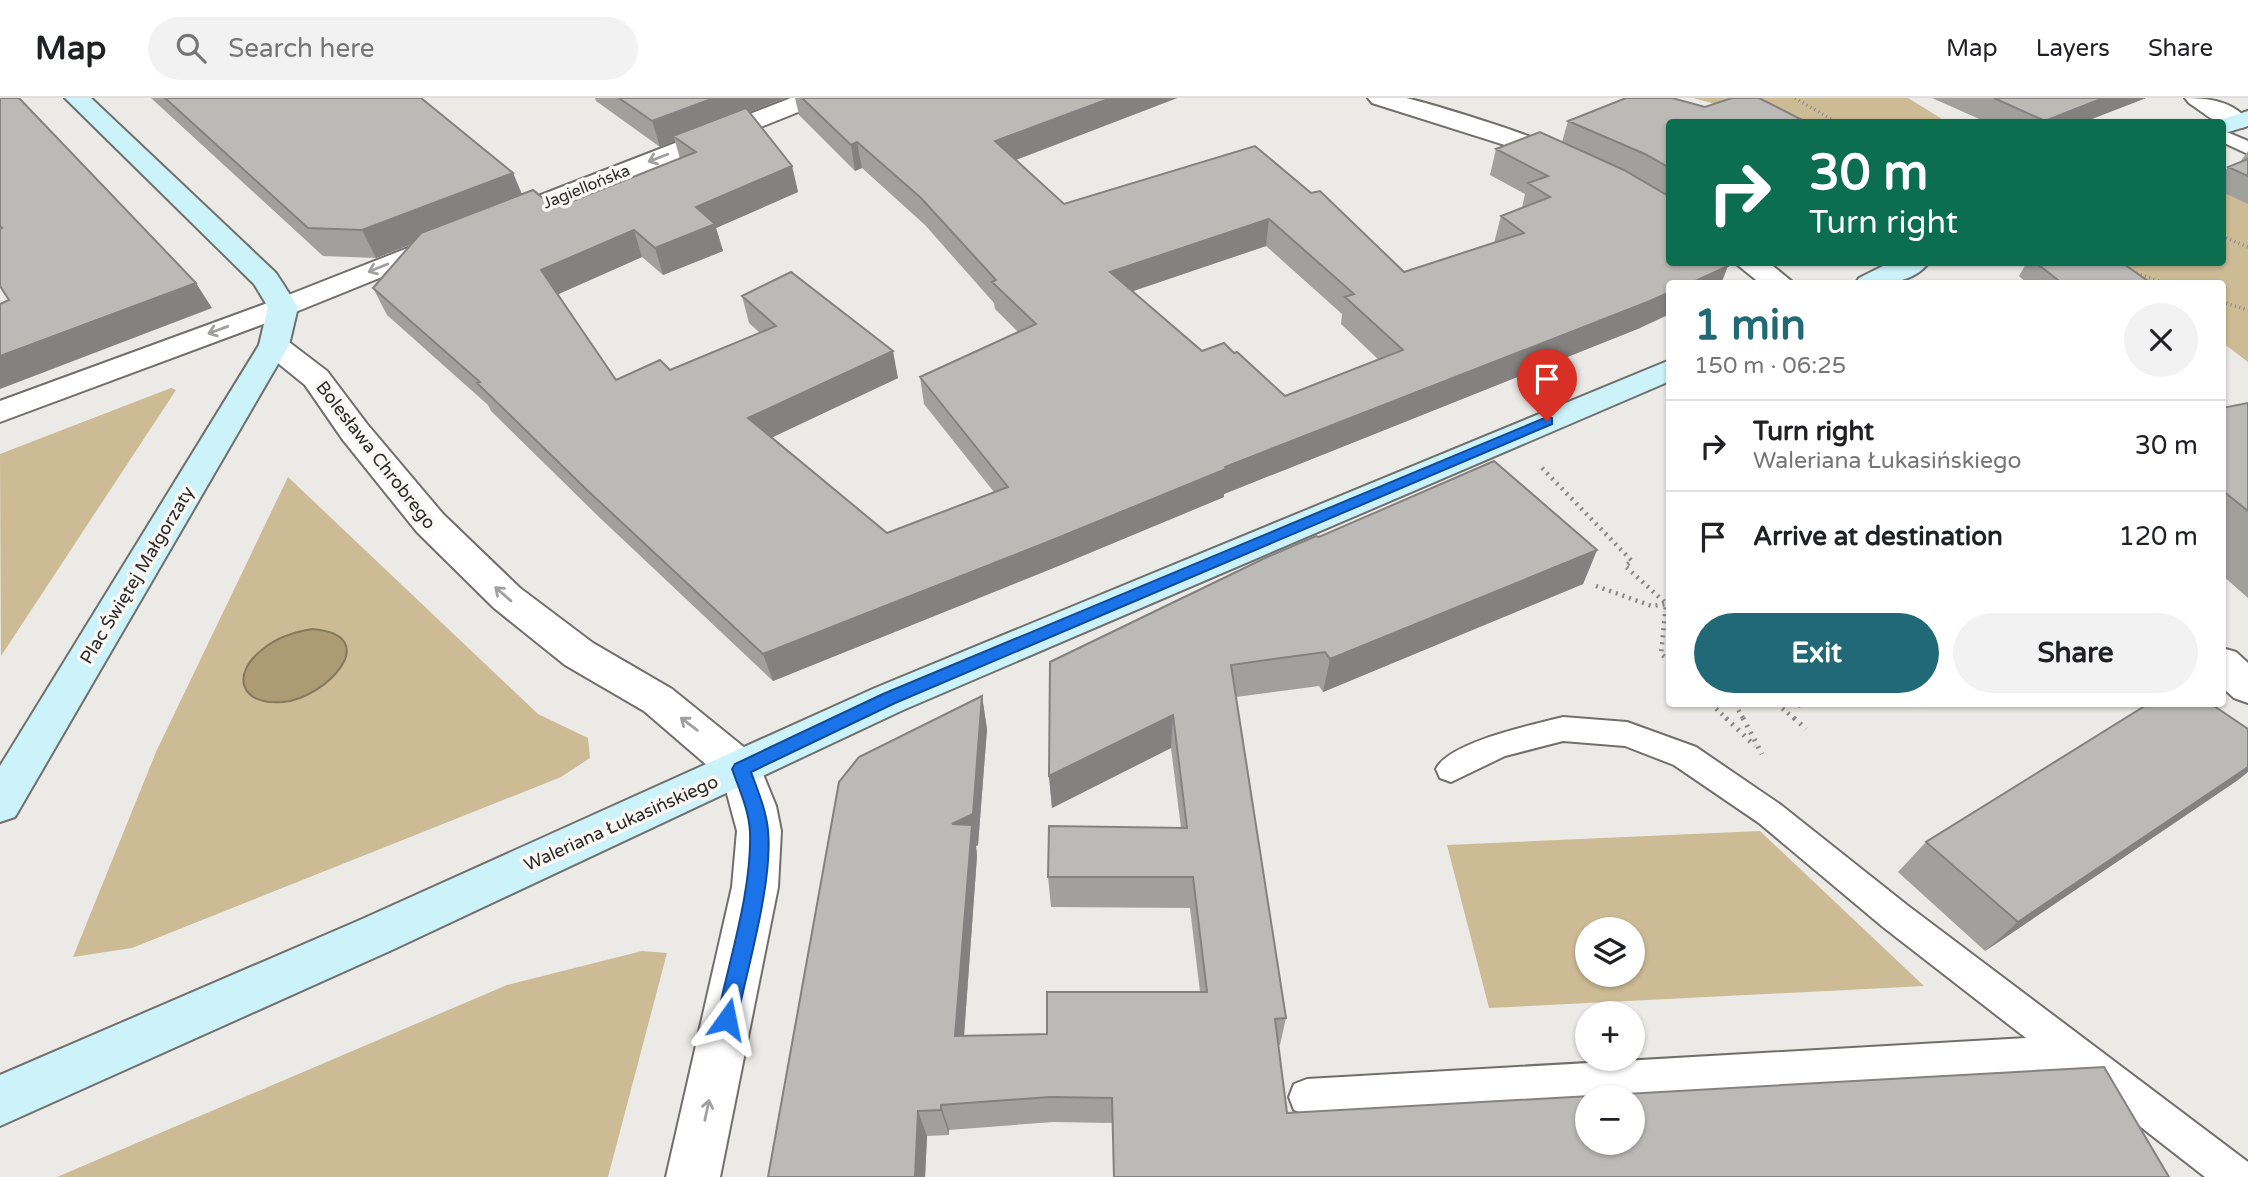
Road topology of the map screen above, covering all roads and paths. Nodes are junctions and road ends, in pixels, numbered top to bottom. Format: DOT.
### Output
graph roads {
  1 [pos="76,98"];
  2 [pos="813,98"];
  3 [pos="1380,98"];
  4 [pos="1795,98"];
  5 [pos="2197,98"];
  6 [pos="1831,119"];
  7 [pos="2224,119"];
  8 [pos="2232,125"];
  9 [pos="2248,148"];
  10 [pos="1593,173"];
  11 [pos="2226,238"];
  12 [pos="2248,247"];
  13 [pos="1754,266"];
  14 [pos="1907,266"];
  15 [pos="2121,267"];
  16 [pos="1776,280"];
  17 [pos="1877,280"];
  18 [pos="2157,280"];
  19 [pos="2226,303"];
  20 [pos="283,307"];
  21 [pos="2248,310"];
  22 [pos="274,345"];
  23 [pos="1666,371"];
  24 [pos="0,412"];
  25 [pos="1537,464"];
  26 [pos="1596,586"];
  27 [pos="1666,603"];
  28 [pos="1666,605"];
  29 [pos="1666,619"];
  30 [pos="1666,658"];
  31 [pos="2226,667"];
  32 [pos="2248,687"];
  33 [pos="1714,707"];
  34 [pos="1737,707"];
  35 [pos="1780,707"];
  36 [pos="1806,729"];
  37 [pos="741,769"];
  38 [pos="1451,769"];
  39 [pos="0,804"];
  40 [pos="2075,1053"];
  41 [pos="1307,1097"];
  42 [pos="0,1101"];
  43 [pos="693,1177"];
  44 [pos="2236,1177"];
  1 -- 20 [label="street"];
  2 -- 20 [label="street, Jagiellońska, one-way"];
  3 -- 10 [label="street"];
  4 -- 6 [label="path"];
  5 -- 7 [label="street"];
  8 -- 9 [label="lane"];
  11 -- 12 [label="path"];
  13 -- 16 [label="street"];
  14 -- 17 [label="street"];
  15 -- 18 [label="path"];
  19 -- 21 [label="path"];
  20 -- 22 [label="street"];
  20 -- 24 [label="street, Jagiellońska, one-way"];
  37 -- 22 [label="street, Bolesława Chrobrego, one-way"];
  22 -- 39 [label="street, Plac Świętej Małgorzaty"];
  23 -- 37 [label="street, Waleriana Łukasińskiego"];
  25 -- 27 [label="path"];
  26 -- 28 [label="path"];
  29 -- 30 [label="path"];
  31 -- 32 [label="street"];
  33 -- 34 [label="path"];
  35 -- 36 [label="path"];
  37 -- 42 [label="street, Waleriana Łukasińskiego"];
  43 -- 37 [label="street, one-way"];
  38 -- 40 [label="lane"];
  40 -- 41 [label="lane"];
  40 -- 44 [label="lane"];
}
